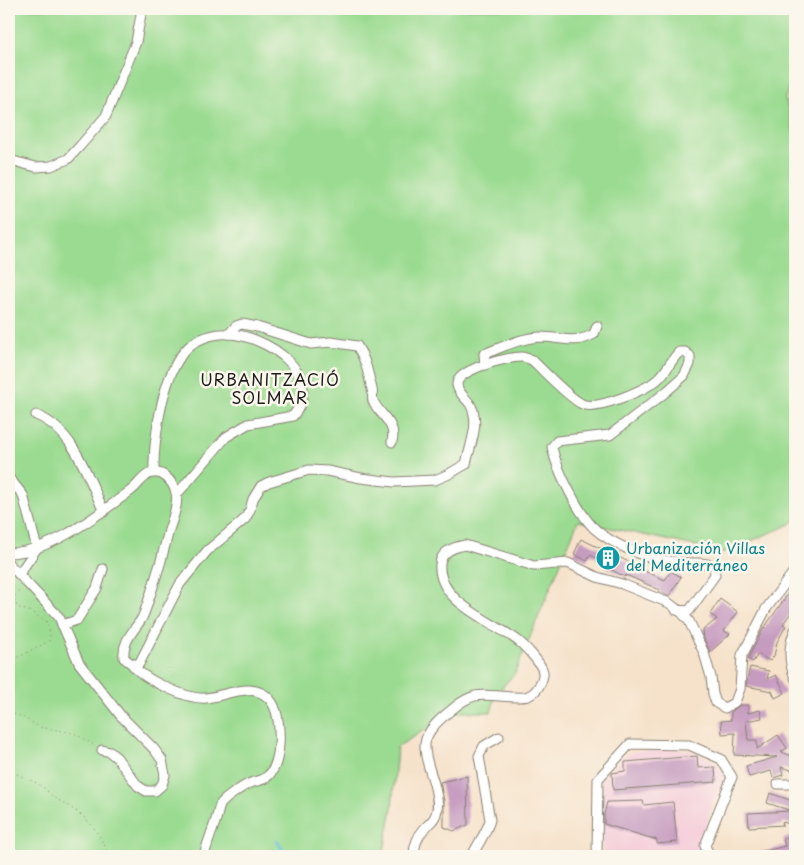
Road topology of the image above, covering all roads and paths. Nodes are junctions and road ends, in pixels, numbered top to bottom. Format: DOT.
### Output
graph roads {
  1 [pos="142,9"];
  2 [pos="9,160"];
  3 [pos="597,326"];
  4 [pos="229,334"];
  5 [pos="485,365"];
  6 [pos="36,415"];
  7 [pos="392,442"];
  8 [pos="154,473"];
  9 [pos="9,478"];
  10 [pos="177,494"];
  11 [pos="104,512"];
  12 [pos="37,548"];
  13 [pos="9,553"];
  14 [pos="9,564"];
  15 [pos="103,569"];
  16 [pos="795,570"];
  17 [pos="22,578"];
  18 [pos="14,597"];
  19 [pos="9,601"];
  20 [pos="676,610"];
  21 [pos="62,625"];
  22 [pos="795,630"];
  23 [pos="9,662"];
  24 [pos="132,664"];
  25 [pos="795,678"];
  26 [pos="9,713"];
  27 [pos="499,737"];
  28 [pos="102,750"];
  29 [pos="9,768"];
  30 [pos="778,784"];
  31 [pos="795,784"];
  32 [pos="109,856"];
  33 [pos="204,856"];
  34 [pos="414,856"];
  35 [pos="472,856"];
  36 [pos="597,856"];
  37 [pos="710,856"];
  1 -- 2 [label="street"];
  3 -- 5 [label="street"];
  4 -- 7 [label="street"];
  4 -- 8 [label="street"];
  4 -- 10 [label="street"];
  5 -- 20 [label="street"];
  5 -- 24 [label="street"];
  6 -- 11 [label="street"];
  8 -- 10 [label="street"];
  8 -- 11 [label="street"];
  9 -- 12 [label="street"];
  10 -- 24 [label="street"];
  11 -- 12 [label="street"];
  12 -- 13 [label="street"];
  12 -- 17 [label="street"];
  14 -- 17 [label="street"];
  15 -- 21 [label="street"];
  16 -- 20 [label="street"];
  17 -- 18 [label="path"];
  17 -- 21 [label="street"];
  18 -- 19 [label="path"];
  18 -- 23 [label="path"];
  20 -- 34 [label="street"];
  21 -- 28 [label="street"];
  22 -- 25 [label="street"];
  24 -- 33 [label="street"];
  26 -- 28 [label="path"];
  27 -- 35 [label="street"];
  29 -- 32 [label="path"];
  30 -- 31 [label="street"];
  36 -- 37 [label="street"];
}
